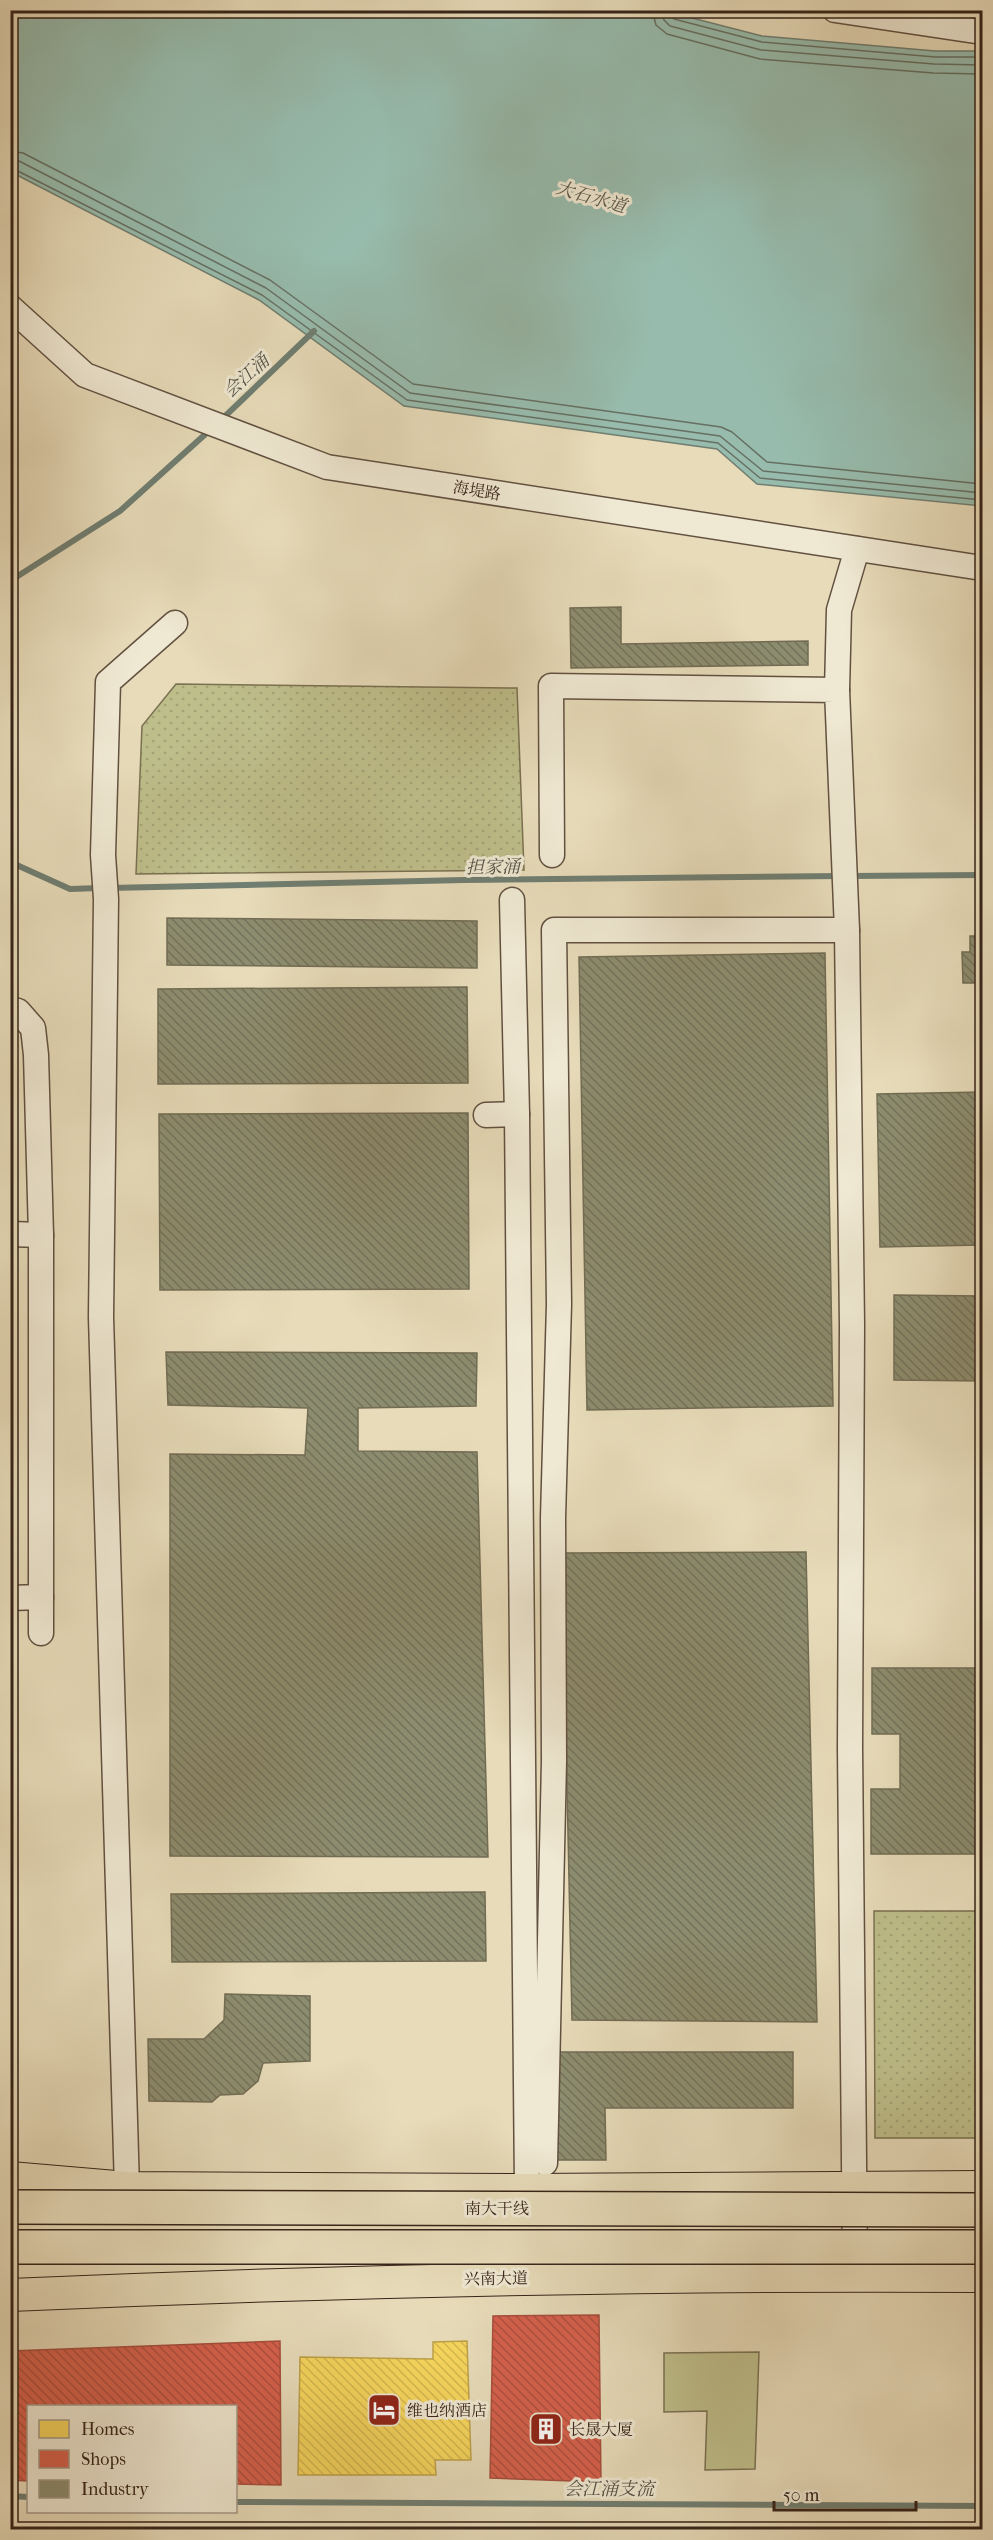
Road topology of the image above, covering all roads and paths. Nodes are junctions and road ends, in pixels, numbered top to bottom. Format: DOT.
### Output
graph roads {
  1 [pos="835,10"];
  2 [pos="982,32"];
  3 [pos="10,307"];
  4 [pos="856,549"];
  5 [pos="982,568"];
  6 [pos="175,623"];
  7 [pos="837,690"];
  8 [pos="552,855"];
  9 [pos="512,900"];
  10 [pos="847,930"];
  11 [pos="10,1009"];
  12 [pos="517,1114"];
  13 [pos="486,1115"];
  14 [pos="10,1234"];
  15 [pos="41,1235"];
  16 [pos="41,1597"];
  17 [pos="10,1598"];
  18 [pos="41,1633"];
  19 [pos="545,2163"];
  20 [pos="10,2178"];
  21 [pos="127,2187"];
  22 [pos="855,2187"];
  23 [pos="982,2187"];
  24 [pos="527,2190"];
  25 [pos="10,2199"];
  26 [pos="10,2207"];
  27 [pos="982,2210"];
  28 [pos="10,2247"];
  29 [pos="982,2247"];
  30 [pos="855,2275"];
  31 [pos="982,2276"];
  32 [pos="10,2295"];
  1 -- 2 [label="street"];
  3 -- 4 [label="street, 海堤路"];
  4 -- 5 [label="street, 海堤路"];
  4 -- 7 [label="street"];
  6 -- 21 [label="street"];
  7 -- 8 [label="street"];
  7 -- 10 [label="street"];
  9 -- 12 [label="street"];
  10 -- 19 [label="street"];
  10 -- 22 [label="street"];
  11 -- 15 [label="street"];
  12 -- 13 [label="street"];
  12 -- 24 [label="street"];
  14 -- 15 [label="street"];
  15 -- 16 [label="street"];
  16 -- 17 [label="street"];
  16 -- 18 [label="street"];
  20 -- 21 [label="main road"];
  21 -- 24 [label="main road"];
  21 -- 25 [label="main road"];
  22 -- 23 [label="main road"];
  22 -- 24 [label="main road"];
  22 -- 30 [label="street"];
  26 -- 27 [label="highway, 南大干线, bridge"];
  28 -- 29 [label="highway, bridge"];
  30 -- 31 [label="main road, 兴南大道"];
  30 -- 32 [label="main road, 兴南大道"];
}
